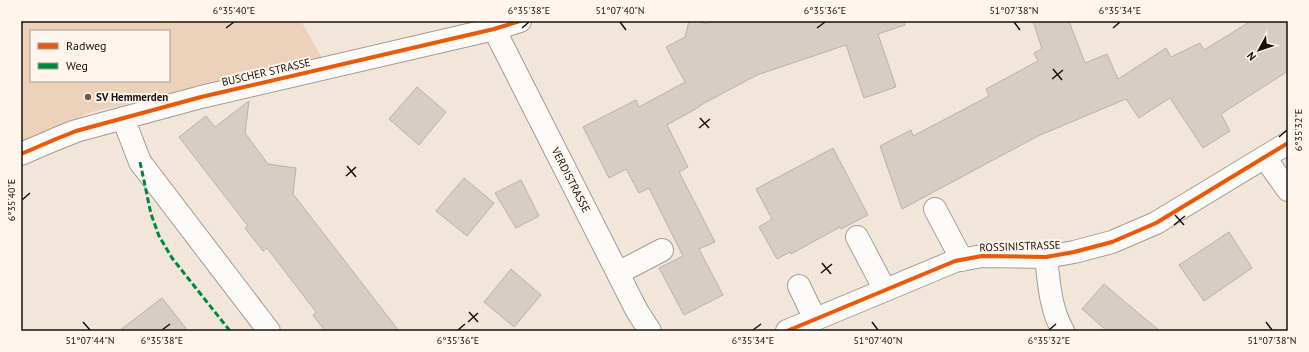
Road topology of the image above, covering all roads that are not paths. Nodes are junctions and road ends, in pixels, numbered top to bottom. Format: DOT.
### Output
graph roads {
  1 [pos="520,21"];
  2 [pos="494,29"];
  3 [pos="123,118"];
  4 [pos="1288,143"];
  5 [pos="21,154"];
  6 [pos="1265,158"];
  7 [pos="1288,190"];
  8 [pos="935,209"];
  9 [pos="857,237"];
  10 [pos="662,250"];
  11 [pos="1046,256"];
  12 [pos="962,260"];
  13 [pos="618,273"];
  14 [pos="799,286"];
  15 [pos="885,290"];
  16 [pos="815,319"];
  17 [pos="269,331"];
  18 [pos="650,331"];
  19 [pos="786,331"];
  20 [pos="1063,331"];
  1 -- 2 [label="street, BUSCHER STRASSE"];
  2 -- 3 [label="street, BUSCHER STRASSE"];
  2 -- 13 [label="street, VERDISTRASSE"];
  3 -- 5 [label="street, BUSCHER STRASSE"];
  3 -- 17 [label="street"];
  4 -- 6 [label="street, ROSSINISTRASSE"];
  6 -- 7 [label="street"];
  6 -- 11 [label="street, ROSSINISTRASSE"];
  8 -- 12 [label="street"];
  9 -- 15 [label="street"];
  10 -- 13 [label="street"];
  11 -- 12 [label="street, ROSSINISTRASSE"];
  11 -- 20 [label="street"];
  12 -- 15 [label="street, ROSSINISTRASSE"];
  13 -- 18 [label="street, VERDISTRASSE"];
  14 -- 16 [label="street"];
  15 -- 16 [label="street, ROSSINISTRASSE"];
  16 -- 19 [label="street, ROSSINISTRASSE"];
}
